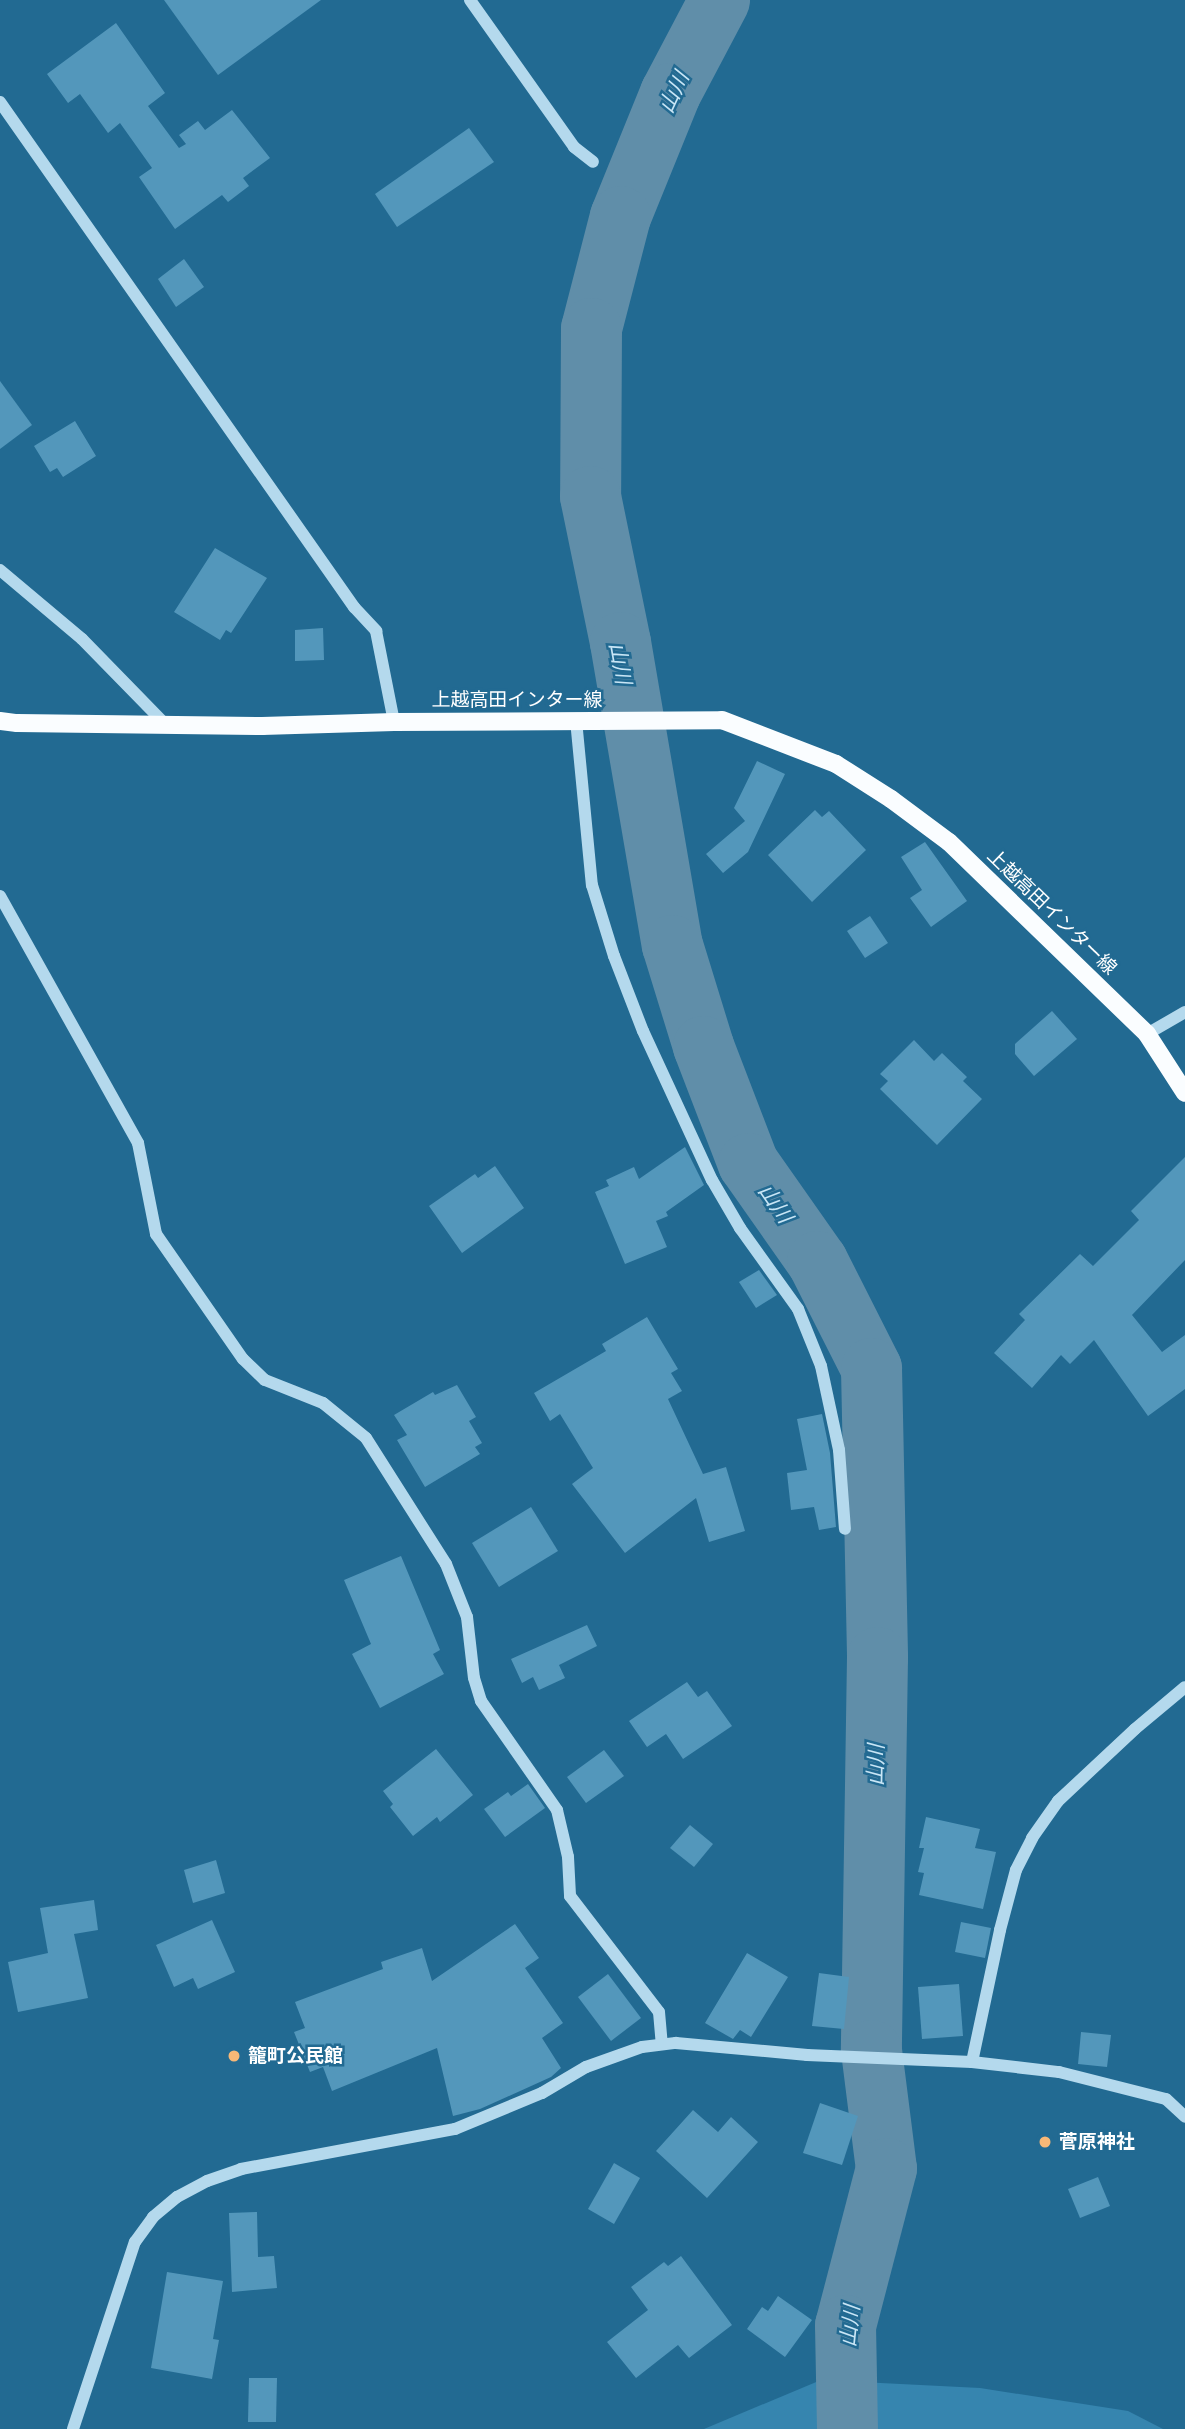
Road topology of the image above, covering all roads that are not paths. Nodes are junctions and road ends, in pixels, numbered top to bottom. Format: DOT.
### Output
graph roads {
  1 [pos="470,0"];
  2 [pos="0,103"];
  3 [pos="593,162"];
  4 [pos="0,570"];
  5 [pos="0,721"];
  6 [pos="585,721"];
  7 [pos="394,722"];
  8 [pos="165,724"];
  9 [pos="0,896"];
  10 [pos="1185,1012"];
  11 [pos="1147,1034"];
  12 [pos="1185,1093"];
  13 [pos="845,1529"];
  14 [pos="1185,1687"];
  15 [pos="662,2045"];
  16 [pos="972,2062"];
  17 [pos="1185,2117"];
  18 [pos="74,2429"];
  1 -- 3 [label="street"];
  2 -- 7 [label="street"];
  4 -- 8 [label="street"];
  5 -- 8 [label="main road, 上越高田インター線"];
  6 -- 7 [label="main road, 上越高田インター線"];
  6 -- 11 [label="main road, 上越高田インター線"];
  6 -- 13 [label="street"];
  7 -- 8 [label="main road, 上越高田インター線"];
  9 -- 15 [label="street"];
  10 -- 11 [label="street"];
  11 -- 12 [label="main road, 上越高田インター線"];
  14 -- 16 [label="street"];
  15 -- 16 [label="street"];
  15 -- 18 [label="street"];
  16 -- 17 [label="street"];
}
